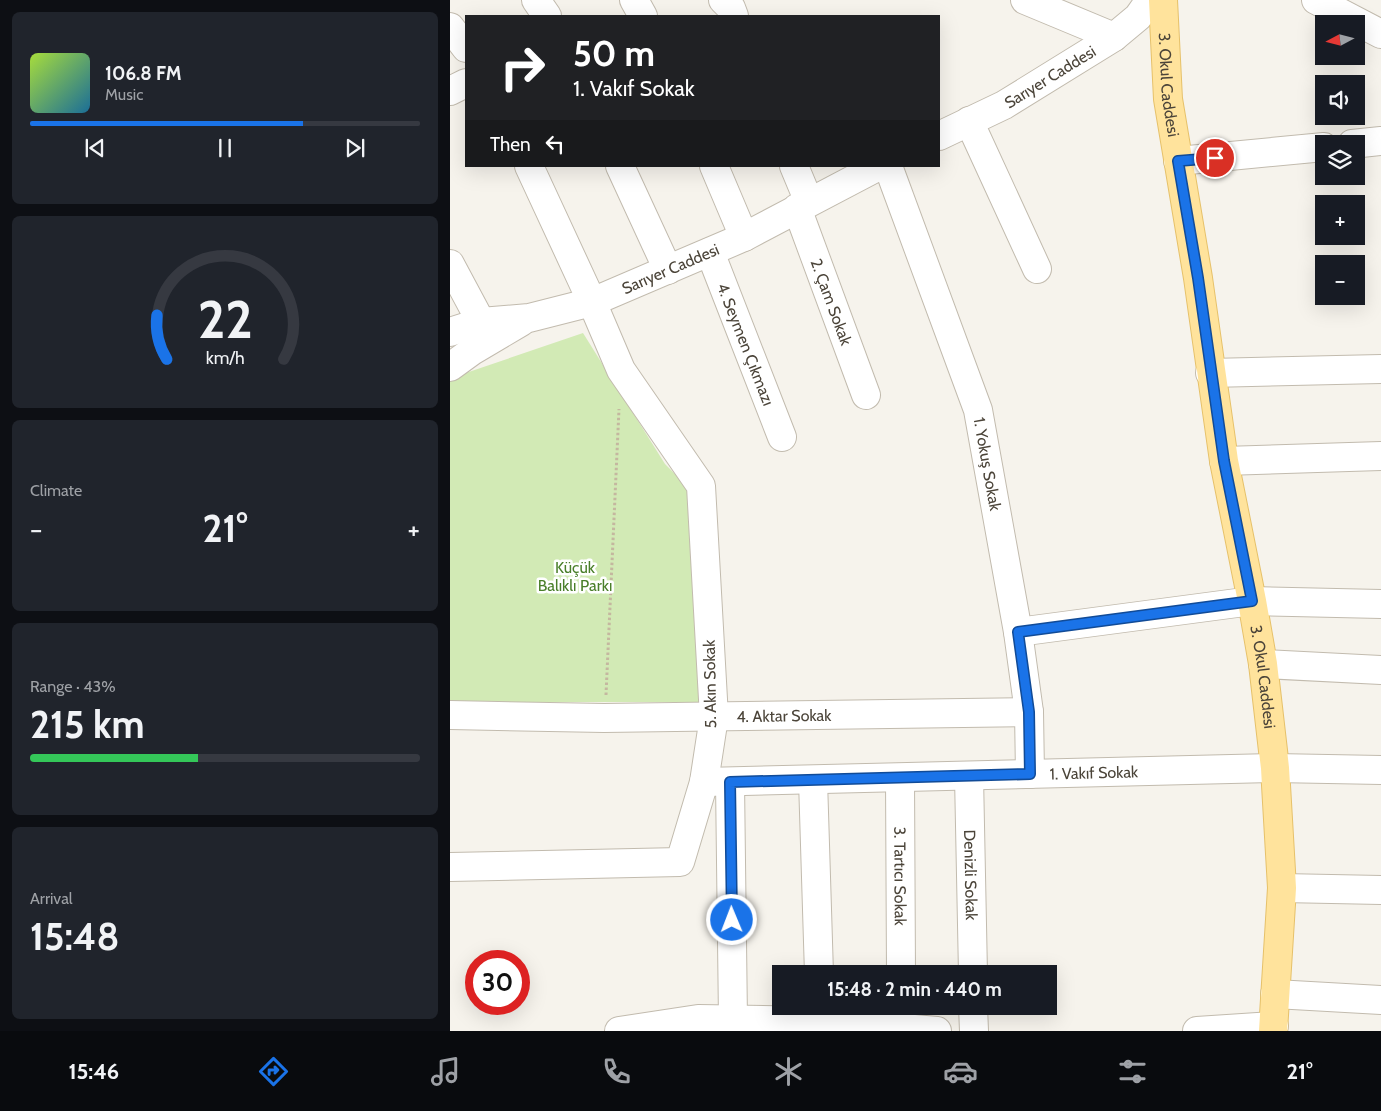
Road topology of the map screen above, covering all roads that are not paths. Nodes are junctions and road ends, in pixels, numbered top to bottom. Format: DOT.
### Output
graph roads {
  1 [pos="536,0"];
  2 [pos="634,0"];
  3 [pos="723,0"];
  4 [pos="1025,0"];
  5 [pos="1150,0"];
  6 [pos="1163,0"];
  7 [pos="1316,0"];
  8 [pos="546,15"];
  9 [pos="642,15"];
  10 [pos="734,15"];
  11 [pos="450,27"];
  12 [pos="1381,34"];
  13 [pos="1114,37"];
  14 [pos="465,47"];
  15 [pos="465,84"];
  16 [pos="450,91"];
  17 [pos="969,121"];
  18 [pos="940,136"];
  19 [pos="1381,141"];
  20 [pos="1365,143"];
  21 [pos="1315,148"];
  22 [pos="1178,161"];
  23 [pos="529,167"];
  24 [pos="620,167"];
  25 [pos="714,167"];
  26 [pos="794,167"];
  27 [pos="877,167"];
  28 [pos="888,167"];
  29 [pos="803,205"];
  30 [pos="744,237"];
  31 [pos="710,252"];
  32 [pos="450,264"];
  33 [pos="1037,269"];
  34 [pos="668,270"];
  35 [pos="592,302"];
  36 [pos="529,318"];
  37 [pos="481,322"];
  38 [pos="450,332"];
  39 [pos="450,367"];
  40 [pos="1381,368"];
  41 [pos="1210,373"];
  42 [pos="866,394"];
  43 [pos="782,436"];
  44 [pos="1381,456"];
  45 [pos="1224,461"];
  46 [pos="1252,601"];
  47 [pos="1381,604"];
  48 [pos="1018,632"];
  49 [pos="1262,664"];
  50 [pos="1381,670"];
  51 [pos="1029,712"];
  52 [pos="450,715"];
  53 [pos="714,717"];
  54 [pos="1275,768"];
  55 [pos="1381,770"];
  56 [pos="1030,774"];
  57 [pos="969,776"];
  58 [pos="900,778"];
  59 [pos="813,780"];
  60 [pos="717,782"];
  61 [pos="450,867"];
  62 [pos="1282,888"];
  63 [pos="1381,890"];
  64 [pos="819,965"];
  65 [pos="900,965"];
  66 [pos="973,965"];
  67 [pos="1276,994"];
  68 [pos="1381,1000"];
  69 [pos="806,1015"];
  70 [pos="847,1015"];
  71 [pos="973,1015"];
  72 [pos="901,1017"];
  73 [pos="733,1020"];
  74 [pos="1274,1029"];
  75 [pos="619,1031"];
  76 [pos="937,1031"];
  77 [pos="974,1031"];
  78 [pos="1197,1031"];
  1 -- 8 [label="street"];
  2 -- 9 [label="street"];
  3 -- 10 [label="street"];
  4 -- 13 [label="street"];
  5 -- 13 [label="street, Sarıyer Caddesi"];
  6 -- 22 [label="main road, 3. Okul Caddesi"];
  7 -- 12 [label="street"];
  11 -- 14 [label="street"];
  13 -- 17 [label="street, Sarıyer Caddesi"];
  15 -- 16 [label="street"];
  17 -- 18 [label="street, Sarıyer Caddesi"];
  17 -- 33 [label="street"];
  19 -- 20 [label="street"];
  21 -- 22 [label="street"];
  22 -- 41 [label="main road, 3. Okul Caddesi"];
  23 -- 35 [label="street, 5. Akın Sokak"];
  24 -- 34 [label="street"];
  25 -- 30 [label="street"];
  26 -- 29 [label="street, 2. Çam Sokak"];
  27 -- 29 [label="street, Sarıyer Caddesi"];
  28 -- 48 [label="street, 1. Yokuş Sokak"];
  29 -- 30 [label="street, Sarıyer Caddesi"];
  29 -- 42 [label="street, 2. Çam Sokak"];
  30 -- 31 [label="street, Sarıyer Caddesi"];
  31 -- 34 [label="street, Sarıyer Caddesi"];
  31 -- 43 [label="street, 4. Seymen Çıkmazı"];
  32 -- 37 [label="street"];
  34 -- 35 [label="street, Sarıyer Caddesi"];
  35 -- 36 [label="street, Sarıyer Caddesi"];
  35 -- 53 [label="street, 5. Akın Sokak"];
  36 -- 37 [label="street, Sarıyer Caddesi"];
  36 -- 39 [label="street"];
  37 -- 38 [label="street, Sarıyer Caddesi"];
  40 -- 41 [label="street"];
  41 -- 45 [label="main road, 3. Okul Caddesi"];
  44 -- 45 [label="street"];
  45 -- 46 [label="main road, 3. Okul Caddesi"];
  46 -- 47 [label="street"];
  46 -- 48 [label="street"];
  46 -- 49 [label="main road, 3. Okul Caddesi"];
  48 -- 51 [label="street, 1. Yokuş Sokak"];
  49 -- 50 [label="street"];
  49 -- 54 [label="main road, 3. Okul Caddesi"];
  51 -- 53 [label="street, 4. Aktar Sokak"];
  51 -- 56 [label="street, 1. Yokuş Sokak"];
  52 -- 53 [label="street, 4. Aktar Sokak"];
  53 -- 60 [label="street, 5. Akın Sokak"];
  54 -- 55 [label="street, 1. Vakıf Sokak"];
  54 -- 56 [label="street, 1. Vakıf Sokak"];
  54 -- 62 [label="main road, 3. Okul Caddesi"];
  56 -- 57 [label="street, 1. Vakıf Sokak"];
  57 -- 58 [label="street, 1. Vakıf Sokak"];
  57 -- 66 [label="street, Denizli Sokak"];
  58 -- 59 [label="street, 1. Vakıf Sokak"];
  58 -- 65 [label="street, 3. Tartıcı Sokak"];
  59 -- 60 [label="street, 1. Vakıf Sokak"];
  59 -- 64 [label="street"];
  60 -- 61 [label="street, 5. Akın Sokak"];
  60 -- 73 [label="street"];
  62 -- 63 [label="street"];
  62 -- 67 [label="main road, 3. Okul Caddesi"];
  67 -- 68 [label="street"];
  67 -- 74 [label="main road, 3. Okul Caddesi"];
  69 -- 73 [label="street"];
  70 -- 72 [label="street"];
  71 -- 77 [label="street"];
  72 -- 76 [label="street"];
  73 -- 75 [label="street"];
  74 -- 78 [label="street"];
}
